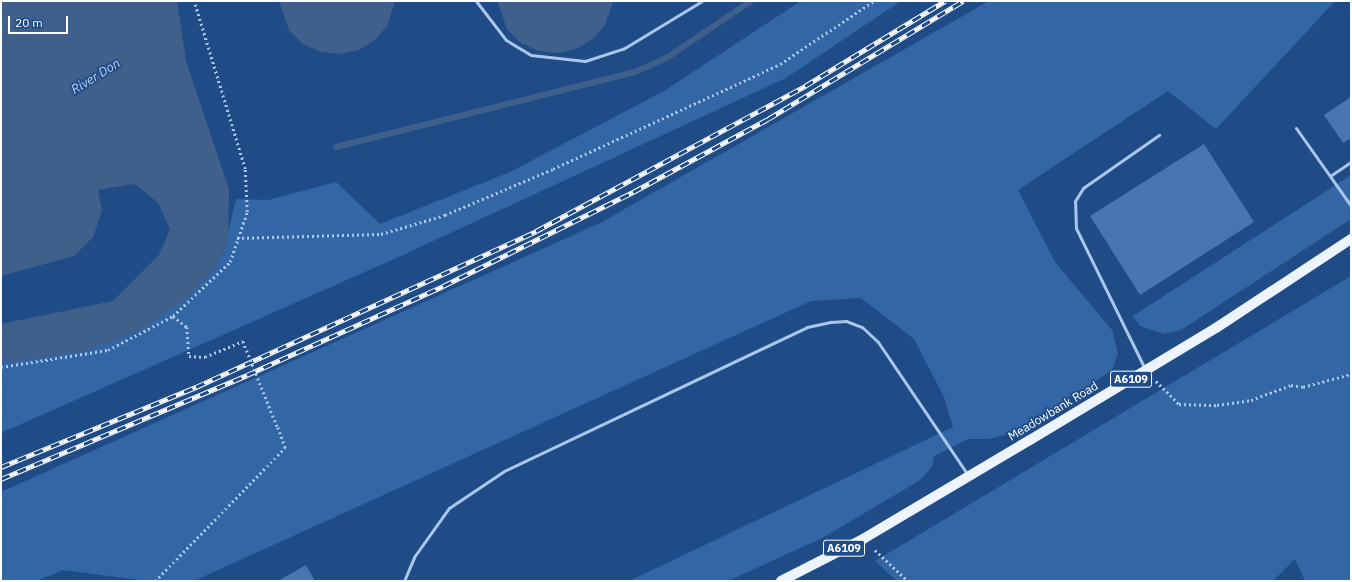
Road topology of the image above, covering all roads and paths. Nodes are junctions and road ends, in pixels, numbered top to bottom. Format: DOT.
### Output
graph roads {
  1 [pos="194,1"];
  2 [pos="476,1"];
  3 [pos="702,1"];
  4 [pos="874,1"];
  5 [pos="1296,128"];
  6 [pos="1159,135"];
  7 [pos="1351,162"];
  8 [pos="1330,176"];
  9 [pos="1351,206"];
  10 [pos="237,238"];
  11 [pos="1351,239"];
  12 [pos="173,316"];
  13 [pos="1,367"];
  14 [pos="1146,370"];
  15 [pos="1351,374"];
  16 [pos="969,476"];
  17 [pos="863,539"];
  18 [pos="154,581"];
  19 [pos="404,581"];
  20 [pos="781,581"];
  21 [pos="908,581"];
  1 -- 10 [label="path"];
  2 -- 3 [label="lane"];
  4 -- 10 [label="path"];
  5 -- 8 [label="lane"];
  6 -- 14 [label="lane"];
  7 -- 8 [label="lane"];
  8 -- 9 [label="lane"];
  10 -- 12 [label="path"];
  11 -- 14 [label="main road, Meadowbank Road / A6109"];
  12 -- 13 [label="path"];
  12 -- 18 [label="path, bridge"];
  14 -- 15 [label="path"];
  14 -- 16 [label="main road, Meadowbank Road / A6109"];
  16 -- 17 [label="main road, Meadowbank Road / A6109"];
  16 -- 19 [label="lane"];
  17 -- 20 [label="main road, Meadowbank Road / A6109"];
  17 -- 21 [label="path"];
}
